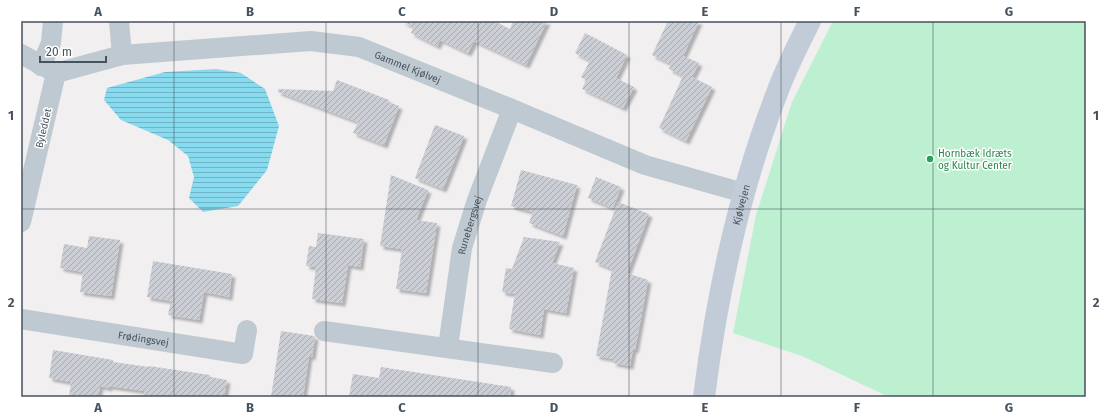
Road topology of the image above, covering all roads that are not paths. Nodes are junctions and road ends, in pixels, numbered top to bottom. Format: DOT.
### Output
graph roads {
  1 [pos="53,21"];
  2 [pos="119,21"];
  3 [pos="810,21"];
  4 [pos="21,54"];
  5 [pos="122,55"];
  6 [pos="49,69"];
  7 [pos="512,109"];
  8 [pos="744,193"];
  9 [pos="21,222"];
  10 [pos="21,319"];
  11 [pos="247,330"];
  12 [pos="324,330"];
  13 [pos="448,347"];
  14 [pos="553,362"];
  15 [pos="704,397"];
  1 -- 6 [label="street, Byleddet"];
  2 -- 5 [label="street"];
  3 -- 8 [label="street, Kjølvejen"];
  4 -- 6 [label="street"];
  5 -- 6 [label="street, Gammel Kjølvej"];
  5 -- 7 [label="street, Gammel Kjølvej"];
  6 -- 9 [label="street, Byleddet"];
  7 -- 8 [label="street, Gammel Kjølvej"];
  7 -- 13 [label="street, Runebergsvej"];
  8 -- 15 [label="street, Kjølvejen"];
  10 -- 11 [label="street, Frødingsvej"];
  12 -- 13 [label="street"];
  13 -- 14 [label="street"];
}
